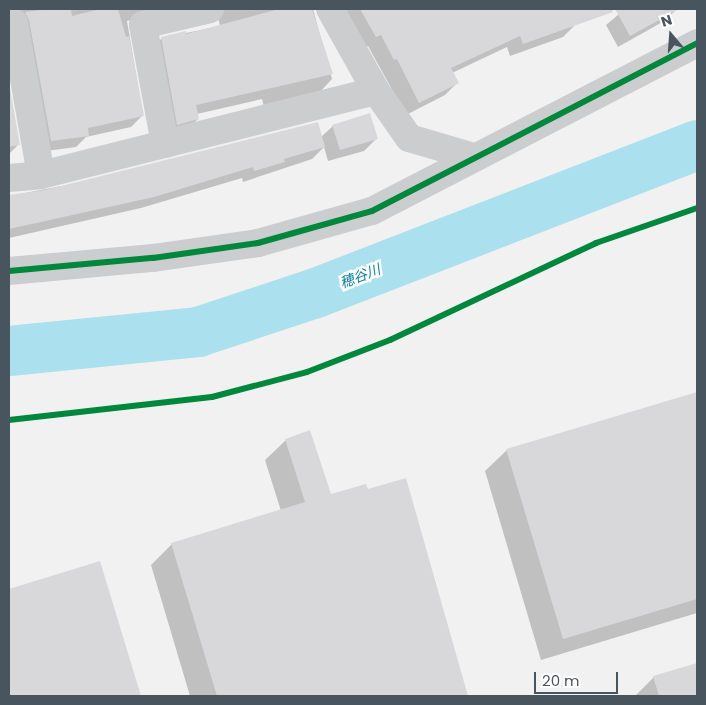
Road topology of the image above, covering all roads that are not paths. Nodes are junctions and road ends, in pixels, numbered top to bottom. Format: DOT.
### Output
graph roads {
  1 [pos="210,9"];
  2 [pos="330,9"];
  3 [pos="9,24"];
  4 [pos="697,43"];
  5 [pos="376,91"];
  6 [pos="165,144"];
  7 [pos="474,157"];
  8 [pos="41,175"];
  9 [pos="9,178"];
  10 [pos="9,271"];
  1 -- 6 [label="street"];
  2 -- 5 [label="street"];
  3 -- 8 [label="street"];
  4 -- 7 [label="street"];
  5 -- 6 [label="street"];
  5 -- 7 [label="street"];
  6 -- 8 [label="street"];
  7 -- 10 [label="street"];
  8 -- 9 [label="street"];
}
